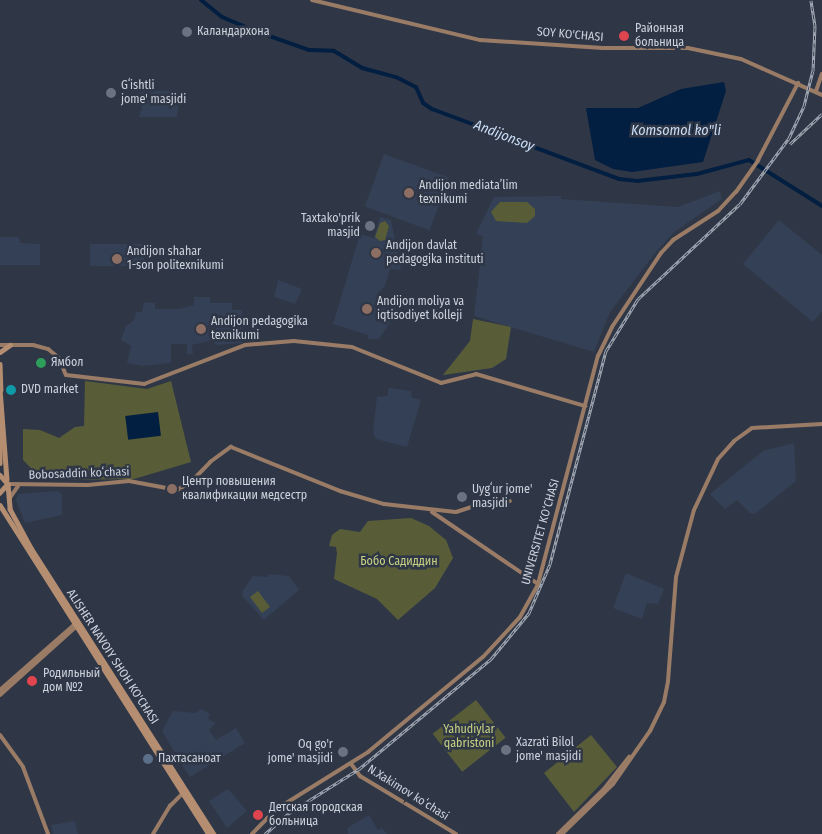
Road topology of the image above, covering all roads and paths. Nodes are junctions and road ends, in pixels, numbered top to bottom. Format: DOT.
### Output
graph roads {
  1 [pos="312,0"];
  2 [pos="822,74"];
  3 [pos="798,83"];
  4 [pos="816,91"];
  5 [pos="822,95"];
  6 [pos="10,344"];
  7 [pos="0,345"];
  8 [pos="0,352"];
  9 [pos="0,364"];
  10 [pos="0,392"];
  11 [pos="585,406"];
  12 [pos="1,421"];
  13 [pos="822,424"];
  14 [pos="0,463"];
  15 [pos="0,475"];
  16 [pos="7,482"];
  17 [pos="18,486"];
  18 [pos="0,493"];
  19 [pos="9,498"];
  20 [pos="510,500"];
  21 [pos="0,505"];
  22 [pos="432,512"];
  23 [pos="26,543"];
  24 [pos="538,584"];
  25 [pos="77,624"];
  26 [pos="0,690"];
  27 [pos="0,695"];
  28 [pos="653,725"];
  29 [pos="0,735"];
  30 [pos="352,765"];
  31 [pos="185,792"];
  32 [pos="200,816"];
  33 [pos="48,834"];
  34 [pos="153,834"];
  35 [pos="209,834"];
  36 [pos="214,834"];
  37 [pos="252,834"];
  38 [pos="456,834"];
  39 [pos="558,834"];
  40 [pos="562,834"];
  1 -- 3 [label="main road, SOY KO'CHASI"];
  2 -- 4 [label="main road"];
  3 -- 4 [label="main road, SOY KO'CHASI"];
  3 -- 11 [label="main road, UNIVERSITET KО‘CHASI"];
  4 -- 5 [label="main road, SOY KO'CHASI"];
  6 -- 7 [label="main road"];
  6 -- 8 [label="main road"];
  6 -- 11 [label="main road"];
  9 -- 10 [label="main road"];
  10 -- 12 [label="main road"];
  11 -- 24 [label="main road, UNIVERSITET KО‘CHASI"];
  12 -- 14 [label="main road"];
  12 -- 16 [label="main road, ALISHER NAVOIY SHOH KO'CHASI"];
  13 -- 28 [label="main road"];
  15 -- 16 [label="main road"];
  16 -- 17 [label="main road, Bobosaddin koʻchasi"];
  16 -- 18 [label="main road"];
  16 -- 19 [label="main road, ALISHER NAVOIY SHOH KO'CHASI"];
  17 -- 19 [label="main road"];
  17 -- 22 [label="main road, Bobosaddin koʻchasi"];
  19 -- 23 [label="main road, ALISHER NAVOIY SHOH KO'CHASI"];
  20 -- 22 [label="main road, Bobosaddin koʻchasi"];
  21 -- 23 [label="main road, ALISHER NAVOIY SHOH KO'CHASI"];
  22 -- 24 [label="main road"];
  23 -- 25 [label="main road, ALISHER NAVOIY SHOH KO'CHASI"];
  24 -- 30 [label="main road, UNIVERSITET KО‘CHASI"];
  25 -- 26 [label="main road"];
  25 -- 27 [label="main road"];
  25 -- 31 [label="main road, ALISHER NAVOIY SHOH KO'CHASI"];
  28 -- 39 [label="main road"];
  28 -- 40 [label="main road"];
  29 -- 33 [label="main road"];
  30 -- 37 [label="main road, UNIVERSITET KО‘CHASI"];
  30 -- 38 [label="main road, N.Xakimov koʻchasi"];
  31 -- 32 [label="main road, ALISHER NAVOIY SHOH KO'CHASI"];
  31 -- 34 [label="main road"];
  32 -- 35 [label="main road, ALISHER NAVOIY SHOH KO'CHASI"];
  32 -- 36 [label="main road, ALISHER NAVOIY SHOH KO'CHASI"];
}
